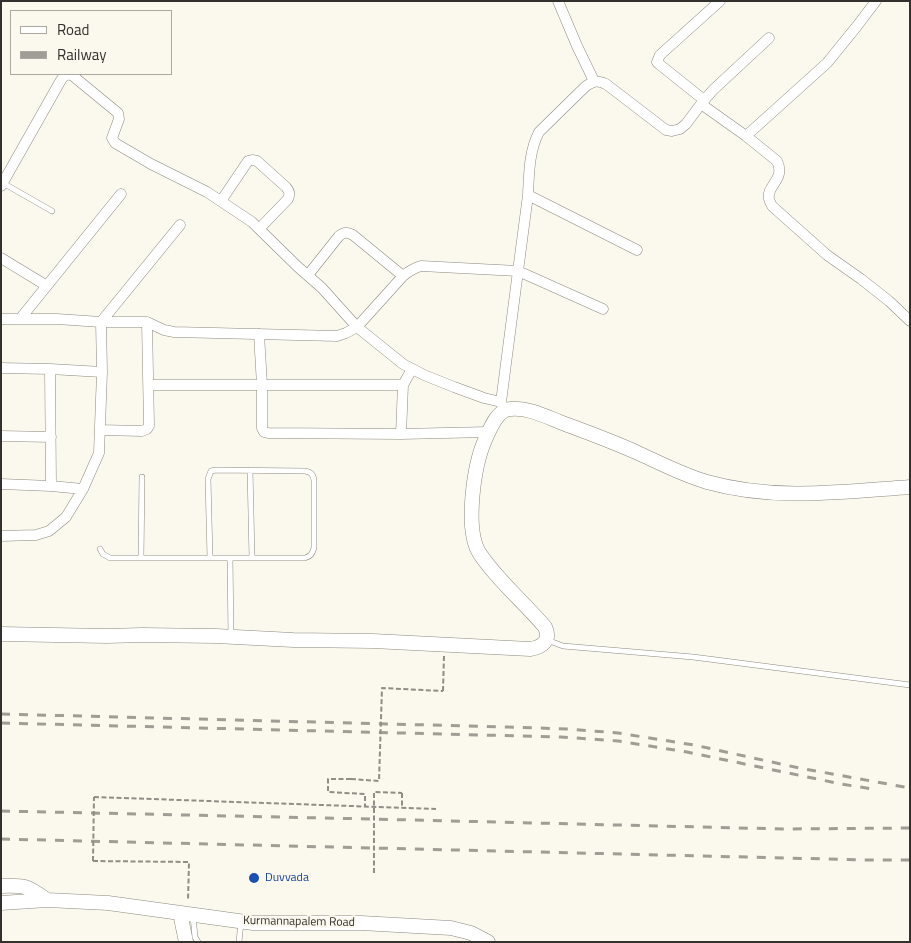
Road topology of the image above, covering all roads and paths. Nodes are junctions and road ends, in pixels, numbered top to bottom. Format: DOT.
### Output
graph roads {
  1 [pos="558,1"];
  2 [pos="720,1"];
  3 [pos="876,1"];
  4 [pos="770,38"];
  5 [pos="66,75"];
  6 [pos="71,75"];
  7 [pos="594,81"];
  8 [pos="702,102"];
  9 [pos="746,136"];
  10 [pos="2,184"];
  11 [pos="121,194"];
  12 [pos="528,195"];
  13 [pos="221,201"];
  14 [pos="52,211"];
  15 [pos="180,225"];
  16 [pos="259,229"];
  17 [pos="638,250"];
  18 [pos="1,258"];
  19 [pos="518,271"];
  20 [pos="308,275"];
  21 [pos="404,276"];
  22 [pos="47,286"];
  23 [pos="604,309"];
  24 [pos="1,318"];
  25 [pos="20,319"];
  26 [pos="910,321"];
  27 [pos="101,322"];
  28 [pos="147,322"];
  29 [pos="357,327"];
  30 [pos="260,334"];
  31 [pos="1,368"];
  32 [pos="50,369"];
  33 [pos="412,369"];
  34 [pos="102,372"];
  35 [pos="262,384"];
  36 [pos="403,385"];
  37 [pos="149,386"];
  38 [pos="503,406"];
  39 [pos="100,430"];
  40 [pos="488,432"];
  41 [pos="401,434"];
  42 [pos="1,436"];
  43 [pos="51,437"];
  44 [pos="250,470"];
  45 [pos="142,477"];
  46 [pos="1,484"];
  47 [pos="52,486"];
  48 [pos="910,487"];
  49 [pos="83,489"];
  50 [pos="1,536"];
  51 [pos="100,549"];
  52 [pos="141,558"];
  53 [pos="210,558"];
  54 [pos="230,558"];
  55 [pos="252,558"];
  56 [pos="1,634"];
  57 [pos="230,637"];
  58 [pos="547,640"];
  59 [pos="445,644"];
  60 [pos="910,686"];
  61 [pos="365,807"];
  62 [pos="402,808"];
  63 [pos="436,809"];
  64 [pos="374,873"];
  65 [pos="1,886"];
  66 [pos="47,900"];
  67 [pos="7,902"];
  68 [pos="187,914"];
  69 [pos="241,921"];
  70 [pos="186,942"];
  71 [pos="198,942"];
  72 [pos="239,942"];
  73 [pos="488,942"];
  1 -- 7 [label="street"];
  2 -- 8 [label="street"];
  3 -- 9 [label="street"];
  4 -- 8 [label="street"];
  5 -- 10 [label="street"];
  6 -- 13 [label="street"];
  7 -- 8 [label="street"];
  7 -- 12 [label="street"];
  8 -- 9 [label="street"];
  9 -- 26 [label="street"];
  10 -- 14 [label="lane"];
  11 -- 22 [label="street"];
  12 -- 17 [label="street"];
  12 -- 19 [label="street"];
  13 -- 16 [label="street"];
  13 -- 16 [label="street"];
  15 -- 27 [label="street"];
  16 -- 20 [label="street"];
  18 -- 22 [label="street"];
  19 -- 21 [label="street"];
  19 -- 23 [label="street"];
  19 -- 38 [label="street"];
  20 -- 21 [label="street"];
  20 -- 29 [label="street"];
  21 -- 29 [label="street"];
  22 -- 25 [label="street"];
  24 -- 25 [label="street"];
  25 -- 27 [label="street"];
  27 -- 28 [label="street"];
  27 -- 34 [label="street"];
  28 -- 30 [label="street"];
  28 -- 37 [label="street"];
  29 -- 30 [label="street"];
  29 -- 33 [label="street"];
  30 -- 35 [label="street"];
  31 -- 32 [label="street"];
  32 -- 34 [label="street"];
  32 -- 43 [label="street"];
  33 -- 36 [label="street"];
  33 -- 38 [label="street"];
  34 -- 39 [label="street"];
  35 -- 36 [label="street"];
  35 -- 37 [label="street"];
  35 -- 41 [label="street"];
  36 -- 41 [label="street"];
  37 -- 39 [label="street"];
  38 -- 40 [label="street"];
  38 -- 48 [label="street"];
  39 -- 49 [label="street"];
  40 -- 41 [label="street"];
  40 -- 58 [label="street"];
  42 -- 43 [label="street"];
  43 -- 47 [label="street"];
  44 -- 53 [label="lane"];
  44 -- 55 [label="lane"];
  44 -- 55 [label="lane"];
  45 -- 52 [label="lane"];
  46 -- 47 [label="street"];
  47 -- 49 [label="street"];
  49 -- 50 [label="street"];
  51 -- 52 [label="lane"];
  52 -- 53 [label="lane"];
  53 -- 54 [label="lane"];
  54 -- 55 [label="lane"];
  54 -- 57 [label="lane"];
  56 -- 57 [label="street"];
  57 -- 59 [label="street"];
  58 -- 59 [label="street"];
  58 -- 60 [label="lane"];
  59 -- 61 [label="path, bridge"];
  61 -- 62 [label="path"];
  61 -- 68 [label="path, bridge"];
  62 -- 63 [label="path"];
  62 -- 64 [label="path, bridge"];
  65 -- 66 [label="street"];
  66 -- 67 [label="street, Kurmannapalem Road"];
  66 -- 68 [label="street, Kurmannapalem Road"];
  68 -- 69 [label="street, Kurmannapalem Road"];
  68 -- 70 [label="street"];
  68 -- 71 [label="lane"];
  69 -- 72 [label="lane"];
  69 -- 73 [label="street, Kurmannapalem Road"];
}
